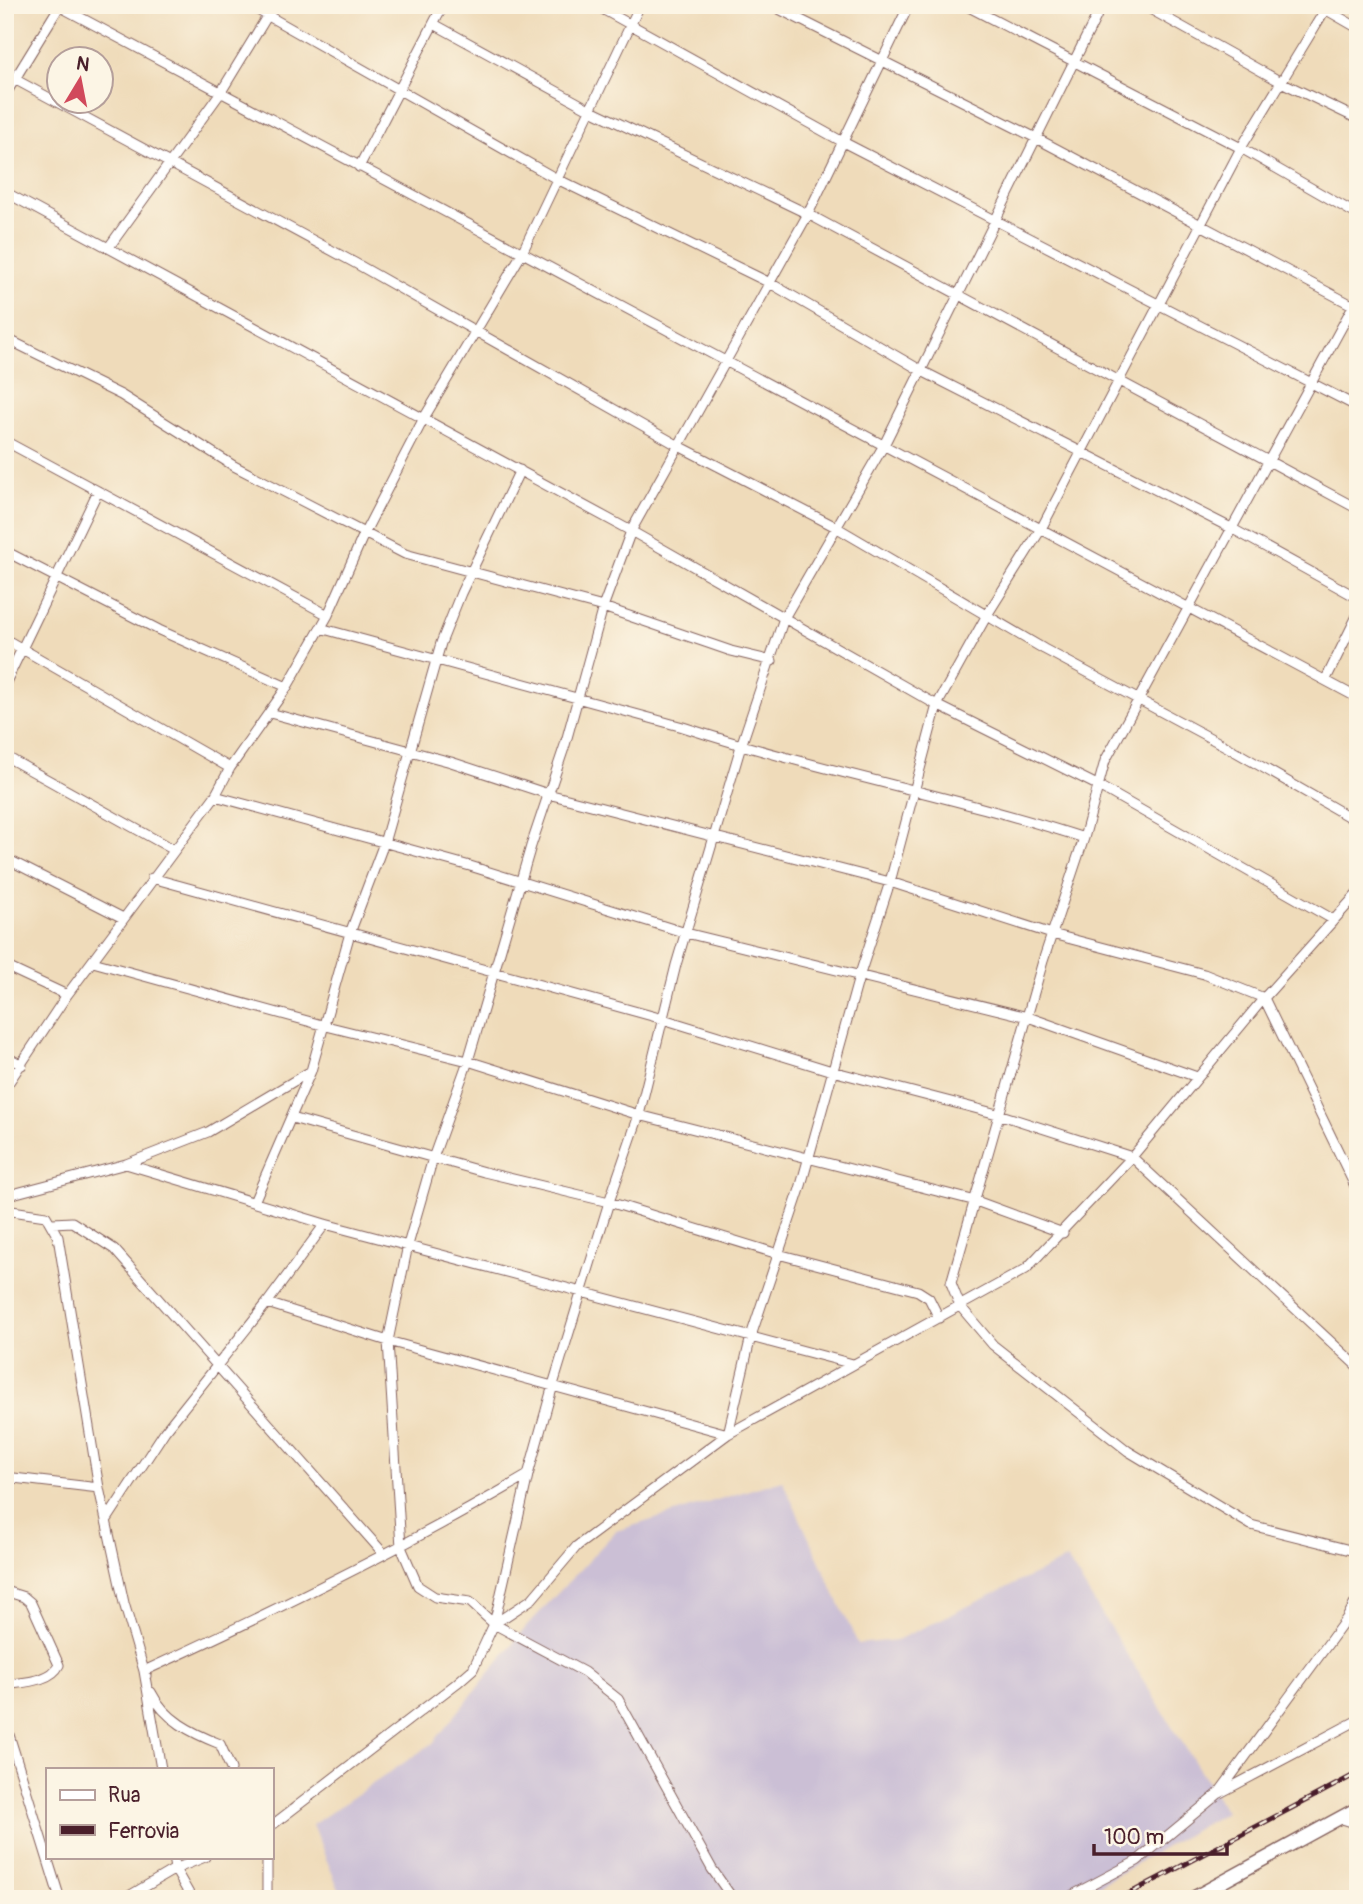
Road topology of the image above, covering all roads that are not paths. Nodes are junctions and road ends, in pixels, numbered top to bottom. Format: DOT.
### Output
graph roads {
  1 [pos="82,5"];
  2 [pos="249,5"];
  3 [pos="274,5"];
  4 [pos="427,5"];
  5 [pos="595,5"];
  6 [pos="640,5"];
  7 [pos="771,5"];
  8 [pos="908,5"];
  9 [pos="965,5"];
  10 [pos="1102,5"];
  11 [pos="1143,5"];
  12 [pos="58,6"];
  13 [pos="1324,7"];
  14 [pos="442,9"];
  15 [pos="77,15"];
  16 [pos="268,16"];
  17 [pos="434,24"];
  18 [pos="631,24"];
  19 [pos="1358,28"];
  20 [pos="1073,60"];
  21 [pos="881,62"];
  22 [pos="5,74"];
  23 [pos="16,80"];
  24 [pos="1281,82"];
  25 [pos="398,91"];
  26 [pos="221,92"];
  27 [pos="5,95"];
  28 [pos="589,108"];
  29 [pos="1358,119"];
  30 [pos="1034,137"];
  31 [pos="843,142"];
  32 [pos="1241,148"];
  33 [pos="170,166"];
  34 [pos="359,167"];
  35 [pos="555,178"];
  36 [pos="5,192"];
  37 [pos="808,214"];
  38 [pos="1358,215"];
  39 [pos="995,218"];
  40 [pos="1199,225"];
  41 [pos="109,247"];
  42 [pos="522,255"];
  43 [pos="770,284"];
  44 [pos="959,296"];
  45 [pos="1356,304"];
  46 [pos="1157,306"];
  47 [pos="477,332"];
  48 [pos="5,338"];
  49 [pos="726,360"];
  50 [pos="922,371"];
  51 [pos="1118,380"];
  52 [pos="1312,383"];
  53 [pos="1358,407"];
  54 [pos="424,418"];
  55 [pos="5,440"];
  56 [pos="884,445"];
  57 [pos="679,446"];
  58 [pos="1081,453"];
  59 [pos="1269,462"];
  60 [pos="520,470"];
  61 [pos="98,491"];
  62 [pos="1358,509"];
  63 [pos="834,526"];
  64 [pos="1231,528"];
  65 [pos="1041,529"];
  66 [pos="631,531"];
  67 [pos="364,534"];
  68 [pos="5,551"];
  69 [pos="470,573"];
  70 [pos="55,577"];
  71 [pos="1358,598"];
  72 [pos="603,607"];
  73 [pos="1188,608"];
  74 [pos="1358,614"];
  75 [pos="327,615"];
  76 [pos="987,615"];
  77 [pos="784,618"];
  78 [pos="320,628"];
  79 [pos="5,639"];
  80 [pos="23,650"];
  81 [pos="435,660"];
  82 [pos="772,661"];
  83 [pos="1326,679"];
  84 [pos="5,684"];
  85 [pos="287,687"];
  86 [pos="1358,698"];
  87 [pos="578,699"];
  88 [pos="1139,699"];
  89 [pos="937,705"];
  90 [pos="270,713"];
  91 [pos="741,746"];
  92 [pos="408,751"];
  93 [pos="5,756"];
  94 [pos="230,768"];
  95 [pos="1097,785"];
  96 [pos="914,791"];
  97 [pos="548,794"];
  98 [pos="215,796"];
  99 [pos="1358,822"];
  100 [pos="714,836"];
  101 [pos="1084,838"];
  102 [pos="384,843"];
  103 [pos="174,850"];
  104 [pos="5,858"];
  105 [pos="152,878"];
  106 [pos="520,882"];
  107 [pos="890,882"];
  108 [pos="1358,893"];
  109 [pos="123,918"];
  110 [pos="1334,920"];
  111 [pos="350,933"];
  112 [pos="686,933"];
  113 [pos="1052,934"];
  114 [pos="93,962"];
  115 [pos="5,966"];
  116 [pos="495,974"];
  117 [pos="859,977"];
  118 [pos="67,995"];
  119 [pos="1264,998"];
  120 [pos="1028,1017"];
  121 [pos="663,1019"];
  122 [pos="322,1025"];
  123 [pos="5,1056"];
  124 [pos="468,1061"];
  125 [pos="22,1065"];
  126 [pos="311,1071"];
  127 [pos="832,1071"];
  128 [pos="1197,1077"];
  129 [pos="5,1088"];
  130 [pos="639,1115"];
  131 [pos="1001,1115"];
  132 [pos="292,1118"];
  133 [pos="1132,1157"];
  134 [pos="433,1158"];
  135 [pos="808,1159"];
  136 [pos="126,1164"];
  137 [pos="1358,1192"];
  138 [pos="5,1196"];
  139 [pos="976,1200"];
  140 [pos="254,1202"];
  141 [pos="609,1202"];
  142 [pos="5,1210"];
  143 [pos="52,1223"];
  144 [pos="325,1224"];
  145 [pos="1063,1233"];
  146 [pos="408,1245"];
  147 [pos="778,1254"];
  148 [pos="582,1292"];
  149 [pos="267,1303"];
  150 [pos="960,1306"];
  151 [pos="939,1318"];
  152 [pos="751,1336"];
  153 [pos="388,1341"];
  154 [pos="218,1364"];
  155 [pos="853,1364"];
  156 [pos="1358,1367"];
  157 [pos="553,1385"];
  158 [pos="728,1434"];
  159 [pos="528,1475"];
  160 [pos="5,1477"];
  161 [pos="99,1488"];
  162 [pos="106,1521"];
  163 [pos="401,1547"];
  164 [pos="1358,1552"];
  165 [pos="384,1554"];
  166 [pos="5,1591"];
  167 [pos="1358,1597"];
  168 [pos="494,1624"];
  169 [pos="144,1671"];
  170 [pos="5,1685"];
  171 [pos="1358,1720"];
  172 [pos="5,1722"];
  173 [pos="161,1768"];
  174 [pos="231,1768"];
  175 [pos="1218,1794"];
  176 [pos="1358,1808"];
  177 [pos="1339,1818"];
  178 [pos="273,1824"];
  179 [pos="1358,1824"];
  180 [pos="46,1854"];
  181 [pos="47,1858"];
  182 [pos="173,1858"];
  183 [pos="202,1858"];
  184 [pos="267,1858"];
  185 [pos="175,1869"];
  186 [pos="60,1899"];
  187 [pos="124,1899"];
  188 [pos="192,1899"];
  189 [pos="267,1899"];
  190 [pos="733,1899"];
  191 [pos="1065,1899"];
  192 [pos="1191,1899"];
  1 -- 15 [label="street"];
  2 -- 16 [label="street"];
  3 -- 16 [label="street"];
  4 -- 14 [label="street"];
  5 -- 18 [label="street"];
  6 -- 18 [label="street"];
  7 -- 21 [label="street"];
  8 -- 21 [label="street"];
  9 -- 20 [label="street"];
  10 -- 20 [label="street"];
  11 -- 24 [label="street"];
  12 -- 15 [label="street"];
  12 -- 23 [label="street"];
  13 -- 19 [label="street"];
  13 -- 24 [label="street"];
  14 -- 17 [label="street"];
  15 -- 26 [label="street"];
  16 -- 25 [label="street"];
  16 -- 26 [label="street"];
  17 -- 25 [label="street"];
  17 -- 28 [label="street"];
  18 -- 28 [label="street"];
  18 -- 31 [label="street"];
  20 -- 30 [label="street"];
  20 -- 32 [label="street"];
  21 -- 30 [label="street"];
  21 -- 31 [label="street"];
  22 -- 23 [label="street"];
  23 -- 27 [label="street"];
  23 -- 33 [label="street"];
  24 -- 29 [label="street"];
  24 -- 32 [label="street"];
  25 -- 34 [label="street"];
  25 -- 35 [label="street"];
  26 -- 33 [label="street"];
  26 -- 34 [label="street"];
  28 -- 35 [label="street"];
  28 -- 37 [label="street"];
  30 -- 39 [label="street"];
  30 -- 40 [label="street"];
  31 -- 37 [label="street"];
  31 -- 39 [label="street"];
  32 -- 38 [label="street"];
  32 -- 40 [label="street"];
  33 -- 41 [label="street"];
  33 -- 47 [label="street"];
  34 -- 42 [label="street"];
  35 -- 42 [label="street"];
  35 -- 43 [label="street"];
  36 -- 41 [label="street"];
  37 -- 43 [label="street"];
  37 -- 44 [label="street"];
  39 -- 44 [label="street"];
  39 -- 46 [label="street"];
  40 -- 45 [label="street"];
  40 -- 46 [label="street"];
  41 -- 54 [label="street"];
  42 -- 47 [label="street"];
  42 -- 49 [label="street"];
  43 -- 49 [label="street"];
  43 -- 50 [label="street"];
  44 -- 50 [label="street"];
  44 -- 51 [label="street"];
  45 -- 52 [label="street"];
  46 -- 51 [label="street"];
  46 -- 52 [label="street"];
  47 -- 54 [label="street"];
  47 -- 57 [label="street"];
  48 -- 67 [label="street"];
  49 -- 56 [label="street"];
  49 -- 57 [label="street"];
  50 -- 56 [label="street"];
  50 -- 58 [label="street"];
  51 -- 58 [label="street"];
  51 -- 59 [label="street"];
  52 -- 53 [label="street"];
  52 -- 59 [label="street"];
  54 -- 60 [label="street"];
  54 -- 67 [label="street"];
  55 -- 61 [label="street"];
  56 -- 63 [label="street"];
  56 -- 65 [label="street"];
  57 -- 63 [label="street"];
  57 -- 66 [label="street"];
  58 -- 64 [label="street"];
  58 -- 65 [label="street"];
  59 -- 62 [label="street"];
  59 -- 64 [label="street"];
  60 -- 66 [label="street"];
  60 -- 69 [label="street"];
  61 -- 70 [label="street"];
  61 -- 75 [label="street"];
  63 -- 76 [label="street"];
  63 -- 77 [label="street"];
  64 -- 71 [label="street"];
  64 -- 73 [label="street"];
  65 -- 73 [label="street"];
  65 -- 76 [label="street"];
  66 -- 72 [label="street"];
  66 -- 77 [label="street"];
  67 -- 69 [label="street"];
  67 -- 75 [label="street"];
  68 -- 70 [label="street"];
  69 -- 72 [label="street"];
  69 -- 81 [label="street"];
  70 -- 80 [label="street"];
  70 -- 85 [label="street"];
  72 -- 82 [label="street"];
  72 -- 87 [label="street"];
  73 -- 83 [label="street"];
  73 -- 88 [label="street"];
  74 -- 83 [label="street"];
  75 -- 78 [label="street"];
  76 -- 88 [label="street"];
  76 -- 89 [label="street"];
  77 -- 82 [label="street"];
  77 -- 89 [label="street"];
  78 -- 81 [label="street"];
  78 -- 85 [label="street"];
  79 -- 80 [label="street"];
  80 -- 84 [label="street"];
  80 -- 94 [label="street"];
  81 -- 87 [label="street"];
  81 -- 92 [label="street"];
  82 -- 91 [label="street"];
  83 -- 86 [label="street"];
  85 -- 90 [label="street"];
  87 -- 91 [label="street"];
  87 -- 97 [label="street"];
  88 -- 95 [label="street"];
  88 -- 99 [label="street"];
  89 -- 95 [label="street"];
  89 -- 96 [label="street"];
  90 -- 92 [label="street"];
  90 -- 94 [label="street"];
  91 -- 96 [label="street"];
  91 -- 100 [label="street"];
  92 -- 97 [label="street"];
  92 -- 102 [label="street"];
  93 -- 103 [label="street"];
  94 -- 98 [label="street"];
  95 -- 101 [label="street"];
  95 -- 110 [label="street"];
  96 -- 101 [label="street"];
  96 -- 107 [label="street"];
  97 -- 100 [label="street"];
  97 -- 106 [label="street"];
  98 -- 102 [label="street"];
  98 -- 103 [label="street"];
  100 -- 107 [label="street"];
  100 -- 112 [label="street"];
  101 -- 113 [label="street"];
  102 -- 106 [label="street"];
  102 -- 111 [label="street"];
  103 -- 105 [label="street"];
  104 -- 109 [label="street"];
  105 -- 109 [label="street"];
  105 -- 111 [label="street"];
  106 -- 112 [label="street"];
  106 -- 116 [label="street"];
  107 -- 113 [label="street"];
  107 -- 117 [label="street"];
  108 -- 110 [label="street"];
  109 -- 114 [label="street"];
  110 -- 119 [label="street"];
  111 -- 116 [label="street"];
  111 -- 122 [label="street"];
  112 -- 117 [label="street"];
  112 -- 121 [label="street"];
  113 -- 119 [label="street"];
  113 -- 120 [label="street"];
  114 -- 118 [label="street"];
  114 -- 122 [label="street"];
  115 -- 118 [label="street"];
  116 -- 121 [label="street"];
  116 -- 124 [label="street"];
  117 -- 120 [label="street"];
  117 -- 127 [label="street"];
  118 -- 125 [label="street"];
  119 -- 128 [label="street"];
  119 -- 137 [label="street"];
  120 -- 128 [label="street"];
  120 -- 131 [label="street"];
  121 -- 127 [label="street"];
  121 -- 130 [label="street"];
  122 -- 124 [label="street"];
  122 -- 126 [label="street"];
  123 -- 125 [label="street"];
  124 -- 130 [label="street"];
  124 -- 134 [label="street"];
  125 -- 129 [label="street"];
  126 -- 132 [label="street"];
  126 -- 136 [label="street"];
  127 -- 131 [label="street"];
  127 -- 135 [label="street"];
  128 -- 133 [label="street"];
  130 -- 135 [label="street"];
  130 -- 141 [label="street"];
  131 -- 133 [label="street"];
  131 -- 139 [label="street"];
  132 -- 134 [label="street"];
  132 -- 140 [label="street"];
  133 -- 145 [label="street"];
  133 -- 156 [label="street"];
  134 -- 141 [label="street"];
  134 -- 146 [label="street"];
  135 -- 139 [label="street"];
  135 -- 147 [label="street"];
  136 -- 138 [label="street"];
  136 -- 140 [label="street"];
  139 -- 145 [label="street"];
  139 -- 150 [label="street"];
  140 -- 144 [label="street"];
  141 -- 147 [label="street"];
  141 -- 148 [label="street"];
  142 -- 143 [label="street"];
  143 -- 154 [label="street"];
  143 -- 161 [label="street"];
  144 -- 146 [label="street"];
  144 -- 149 [label="street"];
  145 -- 150 [label="street"];
  146 -- 148 [label="street"];
  146 -- 153 [label="street"];
  147 -- 151 [label="street"];
  147 -- 152 [label="street"];
  148 -- 152 [label="street"];
  148 -- 157 [label="street"];
  149 -- 153 [label="street"];
  149 -- 154 [label="street"];
  150 -- 151 [label="street"];
  150 -- 164 [label="street"];
  151 -- 155 [label="street"];
  152 -- 155 [label="street"];
  152 -- 158 [label="street"];
  153 -- 157 [label="street"];
  153 -- 163 [label="street"];
  154 -- 162 [label="street"];
  154 -- 165 [label="street"];
  155 -- 158 [label="street"];
  157 -- 158 [label="street"];
  157 -- 159 [label="street"];
  158 -- 168 [label="street"];
  159 -- 163 [label="street"];
  159 -- 168 [label="street"];
  160 -- 161 [label="street"];
  161 -- 162 [label="street"];
  162 -- 169 [label="street"];
  163 -- 165 [label="street"];
  163 -- 168 [label="street"];
  165 -- 169 [label="street"];
  166 -- 170 [label="street"];
  167 -- 175 [label="street"];
  168 -- 178 [label="street"];
  168 -- 190 [label="street"];
  169 -- 173 [label="street"];
  169 -- 174 [label="street"];
  171 -- 175 [label="street"];
  172 -- 180 [label="street"];
  175 -- 191 [label="street"];
  176 -- 177 [label="street"];
  177 -- 179 [label="street"];
  177 -- 192 [label="street"];
  181 -- 186 [label="street"];
  182 -- 185 [label="street"];
  183 -- 185 [label="street"];
  184 -- 189 [label="street"];
  185 -- 187 [label="street"];
  185 -- 188 [label="street"];
}
